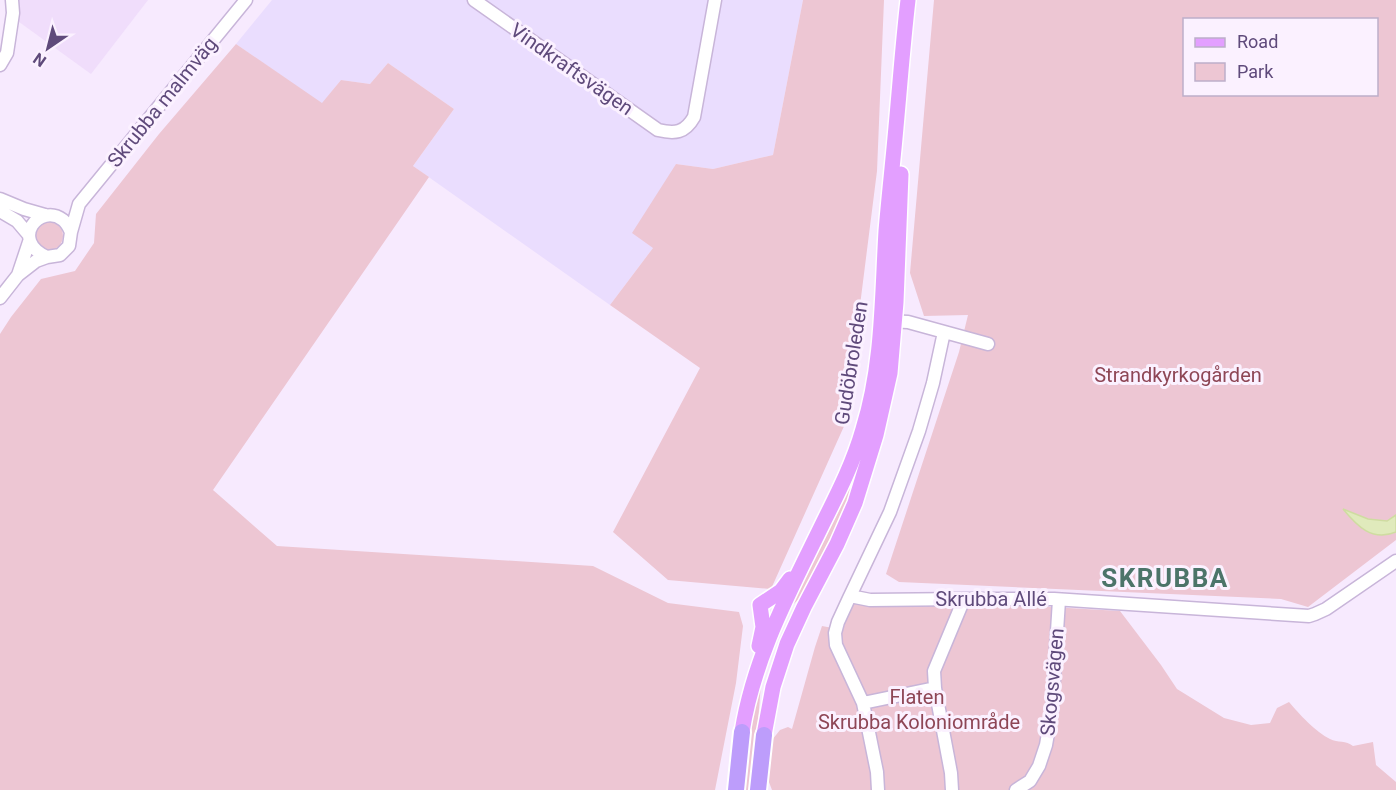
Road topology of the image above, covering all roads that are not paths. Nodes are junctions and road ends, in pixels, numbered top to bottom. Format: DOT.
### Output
graph roads {
  1 [pos="12,0"];
  2 [pos="246,0"];
  3 [pos="474,0"];
  4 [pos="715,0"];
  5 [pos="908,0"];
  6 [pos="0,66"];
  7 [pos="0,199"];
  8 [pos="79,204"];
  9 [pos="0,211"];
  10 [pos="49,215"];
  11 [pos="71,232"];
  12 [pos="29,238"];
  13 [pos="47,257"];
  14 [pos="18,275"];
  15 [pos="0,298"];
  16 [pos="888,321"];
  17 [pos="944,332"];
  18 [pos="988,344"];
  19 [pos="805,560"];
  20 [pos="1396,561"];
  21 [pos="850,596"];
  22 [pos="964,599"];
  23 [pos="1059,600"];
  24 [pos="760,605"];
  25 [pos="779,614"];
  26 [pos="776,674"];
  27 [pos="935,688"];
  28 [pos="750,692"];
  29 [pos="863,703"];
  30 [pos="742,732"];
  31 [pos="764,735"];
  32 [pos="736,790"];
  33 [pos="758,790"];
  34 [pos="878,790"];
  35 [pos="952,790"];
  36 [pos="1016,790"];
  1 -- 6 [label="street"];
  2 -- 8 [label="street, Skrubba malmväg"];
  3 -- 4 [label="street, Vindkraftsvägen"];
  5 -- 16 [label="main road, Gudöbroleden"];
  7 -- 10 [label="street"];
  8 -- 10 [label="street, Skrubba malmväg"];
  8 -- 11 [label="street, Skrubba malmväg"];
  9 -- 12 [label="street"];
  10 -- 11 [label="street"];
  10 -- 12 [label="street"];
  11 -- 13 [label="street"];
  12 -- 13 [label="street"];
  12 -- 14 [label="street"];
  13 -- 14 [label="street"];
  14 -- 15 [label="street"];
  16 -- 17 [label="street"];
  16 -- 19 [label="main road, Gudöbroleden"];
  16 -- 26 [label="main road, Gudöbroleden"];
  17 -- 18 [label="street"];
  17 -- 21 [label="street"];
  19 -- 24 [label="main road"];
  19 -- 25 [label="main road, Gudöbroleden"];
  20 -- 23 [label="street, Skrubba Allé"];
  21 -- 22 [label="street, Skrubba Allé"];
  21 -- 29 [label="street"];
  22 -- 23 [label="street, Skrubba Allé"];
  22 -- 27 [label="street"];
  23 -- 36 [label="street, Skogsvägen"];
  24 -- 25 [label="main road"];
  24 -- 28 [label="main road"];
  25 -- 26 [label="main road"];
  25 -- 28 [label="main road, Gudöbroleden"];
  26 -- 31 [label="main road, Gudöbroleden"];
  27 -- 29 [label="street"];
  27 -- 35 [label="street"];
  28 -- 30 [label="main road, Gudöbroleden"];
  29 -- 34 [label="street"];
  30 -- 32 [label="highway, Gudöbroleden"];
  31 -- 33 [label="highway, Gudöbroleden"];
}
